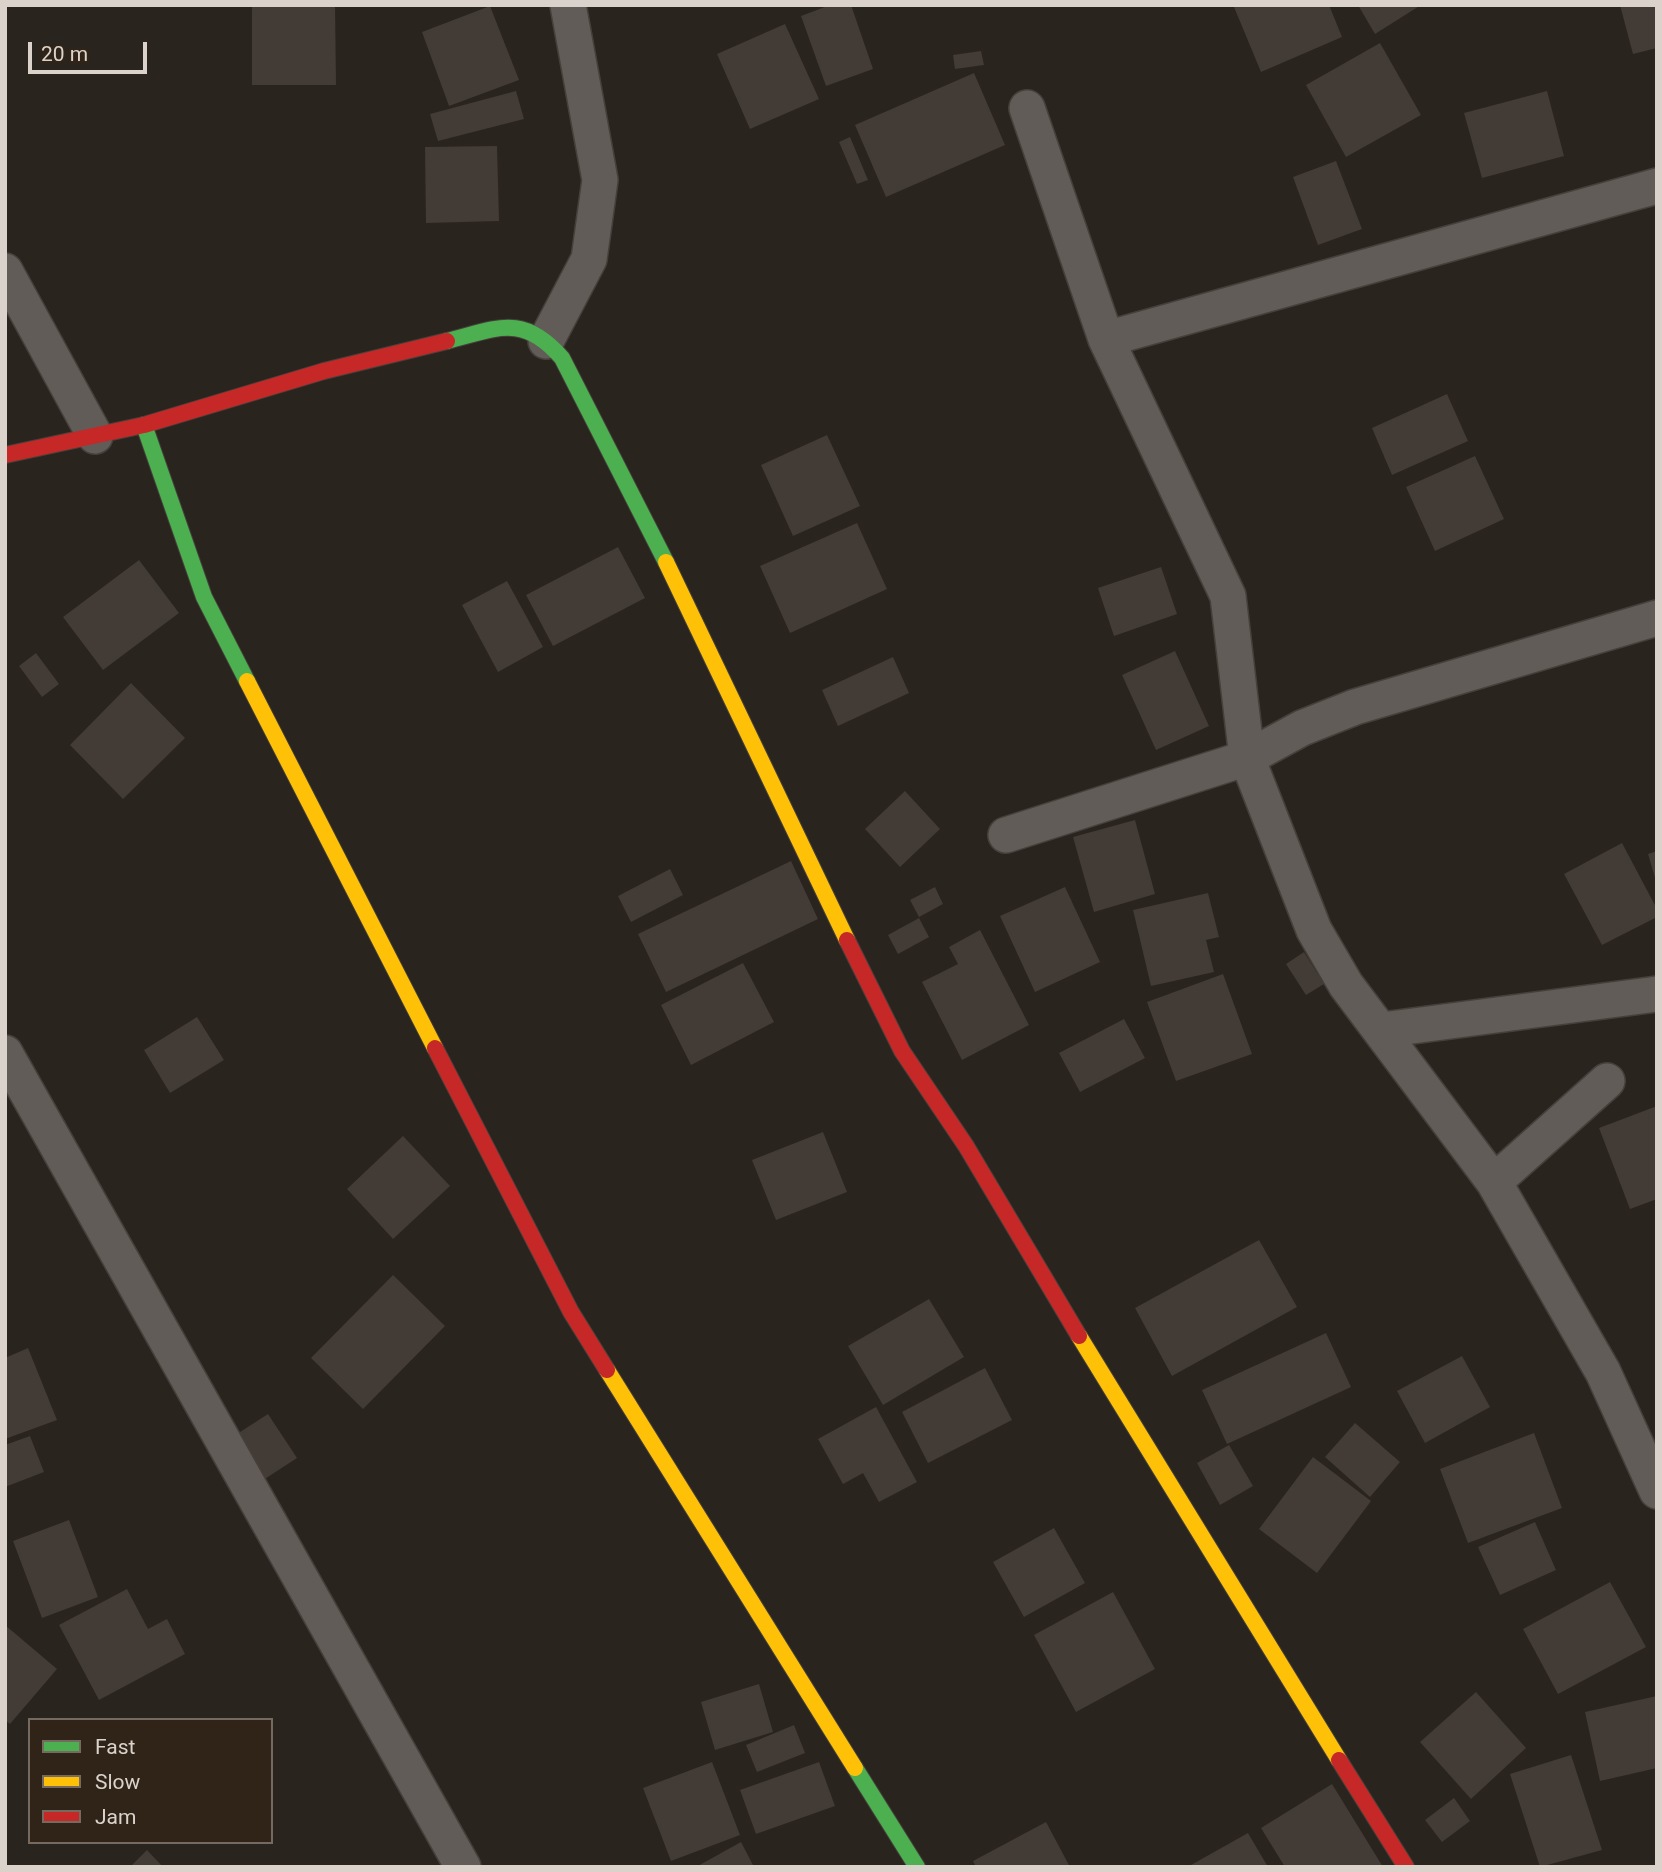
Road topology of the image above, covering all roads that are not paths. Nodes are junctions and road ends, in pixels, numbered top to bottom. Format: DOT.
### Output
graph roads {
  1 [pos="568,5"];
  2 [pos="1027,108"];
  3 [pos="1657,186"];
  4 [pos="5,271"];
  5 [pos="1106,338"];
  6 [pos="547,341"];
  7 [pos="144,425"];
  8 [pos="95,436"];
  9 [pos="5,454"];
  10 [pos="1657,618"];
  11 [pos="1247,758"];
  12 [pos="1006,835"];
  13 [pos="1657,994"];
  14 [pos="1382,1030"];
  15 [pos="5,1053"];
  16 [pos="1607,1081"];
  17 [pos="1493,1182"];
  18 [pos="1657,1491"];
  19 [pos="463,1867"];
  20 [pos="916,1867"];
  21 [pos="1406,1867"];
  1 -- 6 [label="street"];
  2 -- 5 [label="street"];
  3 -- 5 [label="street"];
  4 -- 8 [label="street"];
  5 -- 11 [label="street"];
  6 -- 7 [label="street"];
  6 -- 21 [label="street"];
  7 -- 8 [label="street"];
  7 -- 20 [label="street"];
  8 -- 9 [label="street"];
  10 -- 11 [label="street"];
  11 -- 12 [label="street"];
  11 -- 14 [label="street"];
  13 -- 14 [label="street"];
  14 -- 17 [label="street"];
  15 -- 19 [label="street"];
  16 -- 17 [label="street"];
  17 -- 18 [label="street"];
}
